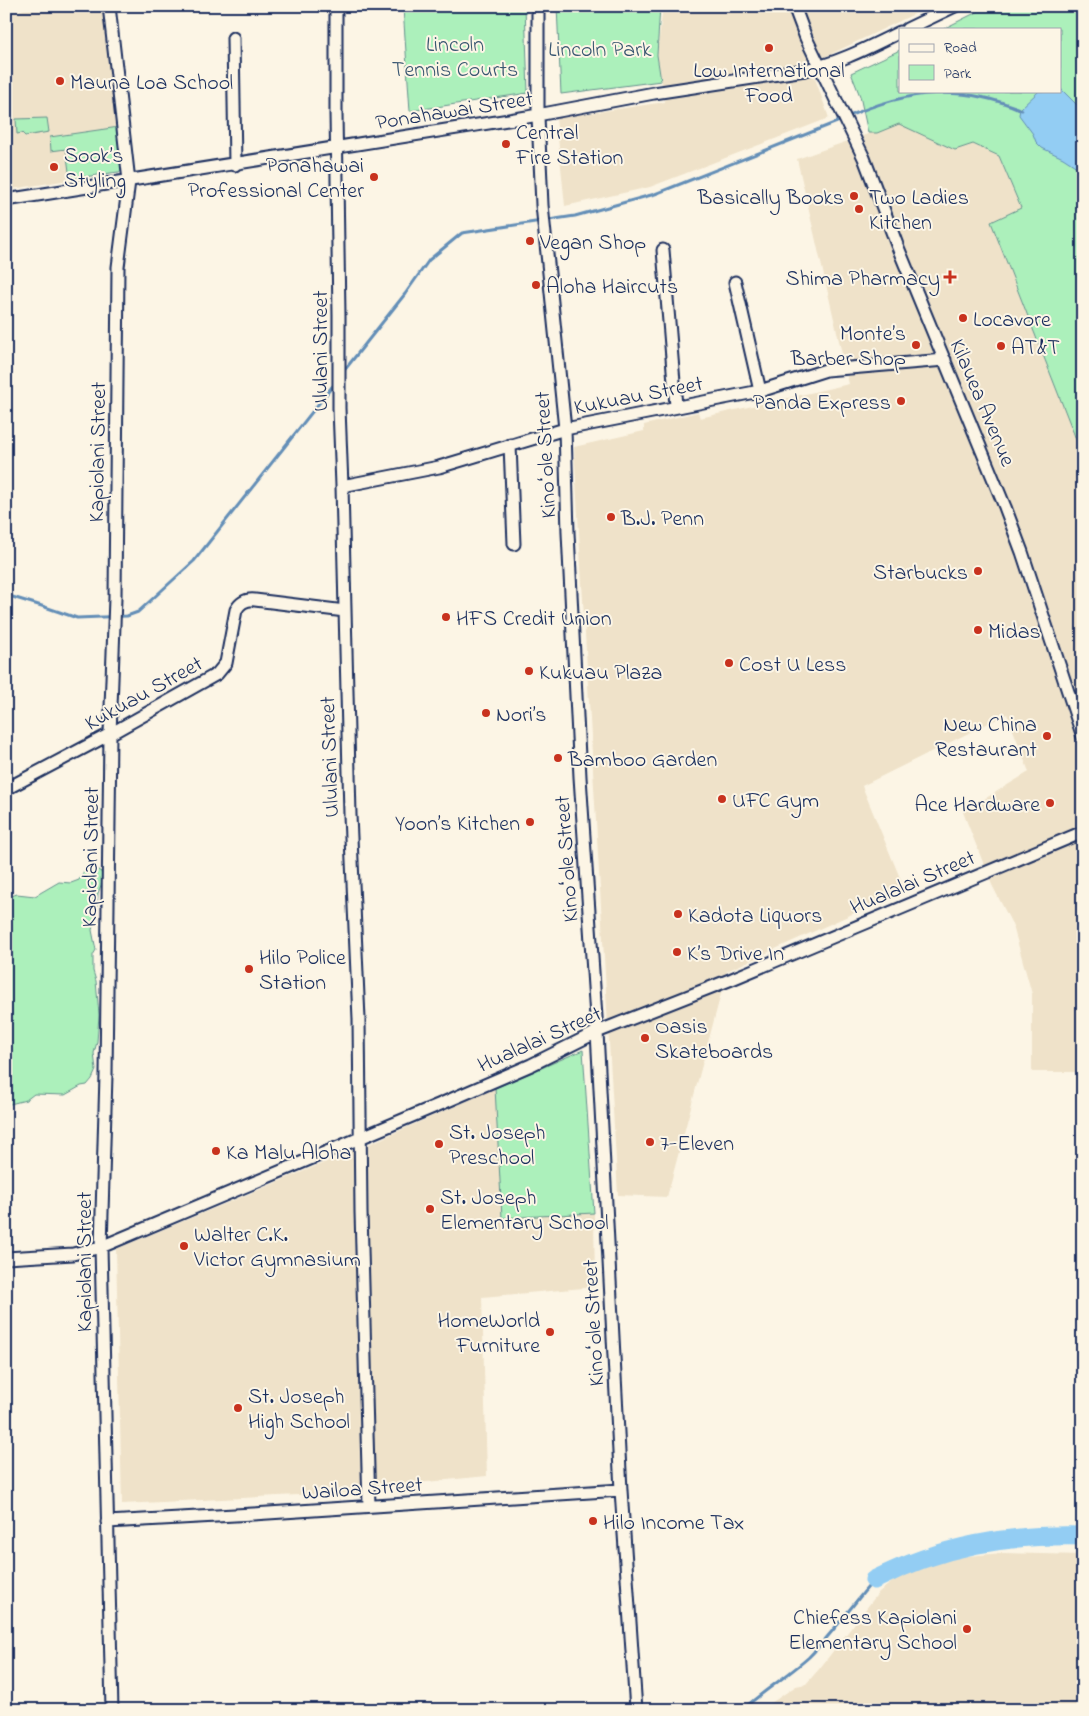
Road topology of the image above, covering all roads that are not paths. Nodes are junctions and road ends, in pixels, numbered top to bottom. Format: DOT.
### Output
graph roads {
  1 [pos="109,6"];
  2 [pos="336,6"];
  3 [pos="538,6"];
  4 [pos="794,6"];
  5 [pos="955,6"];
  6 [pos="909,28"];
  7 [pos="899,32"];
  8 [pos="233,38"];
  9 [pos="822,67"];
  10 [pos="538,116"];
  11 [pos="336,147"];
  12 [pos="235,165"];
  13 [pos="129,181"];
  14 [pos="6,200"];
  15 [pos="663,250"];
  16 [pos="735,282"];
  17 [pos="945,360"];
  18 [pos="760,391"];
  19 [pos="676,406"];
  20 [pos="565,428"];
  21 [pos="510,445"];
  22 [pos="342,486"];
  23 [pos="514,544"];
  24 [pos="345,611"];
  25 [pos="110,734"];
  26 [pos="1083,737"];
  27 [pos="6,789"];
  28 [pos="1083,832"];
  29 [pos="597,1032"];
  30 [pos="361,1138"];
  31 [pos="101,1248"];
  32 [pos="6,1258"];
  33 [pos="621,1490"];
  34 [pos="369,1506"];
  35 [pos="107,1522"];
  36 [pos="112,1710"];
  37 [pos="636,1710"];
  1 -- 13 [label="street, Kapiolani Street"];
  2 -- 11 [label="street, Ululani Street"];
  3 -- 10 [label="street, Kinoʻole Street"];
  4 -- 9 [label="street, Kilauea Avenue"];
  5 -- 6 [label="street"];
  7 -- 9 [label="street, Ponahawai Street"];
  8 -- 12 [label="street"];
  9 -- 10 [label="street, Ponahawai Street"];
  9 -- 17 [label="street, Kilauea Avenue"];
  10 -- 11 [label="street, Ponahawai Street"];
  10 -- 20 [label="street, Kinoʻole Street"];
  11 -- 12 [label="street, Ponahawai Street"];
  11 -- 22 [label="street, Ululani Street"];
  12 -- 13 [label="street, Ponahawai Street"];
  13 -- 14 [label="street, Ponahawai Street"];
  13 -- 25 [label="street, Kapiolani Street"];
  15 -- 19 [label="street"];
  16 -- 18 [label="street"];
  17 -- 18 [label="street, Kukuau Street"];
  17 -- 26 [label="street, Kilauea Avenue"];
  18 -- 19 [label="street, Kukuau Street"];
  19 -- 20 [label="street, Kukuau Street"];
  20 -- 21 [label="street, Kukuau Street"];
  20 -- 29 [label="street, Kinoʻole Street"];
  21 -- 22 [label="street, Kukuau Street"];
  21 -- 23 [label="street"];
  22 -- 24 [label="street, Ululani Street"];
  24 -- 25 [label="street, Kukuau Street"];
  24 -- 30 [label="street, Ululani Street"];
  25 -- 27 [label="street, Kukuau Street"];
  25 -- 31 [label="street, Kapiolani Street"];
  28 -- 29 [label="street, Hualalai Street"];
  29 -- 30 [label="street, Hualalai Street"];
  29 -- 33 [label="street, Kinoʻole Street"];
  30 -- 31 [label="street, Hualalai Street"];
  30 -- 34 [label="street, Ululani Street"];
  31 -- 32 [label="street, Hualalai Street"];
  31 -- 35 [label="street, Kapiolani Street"];
  33 -- 34 [label="street, Wailoa Street"];
  33 -- 37 [label="street, Kinoʻole Street"];
  34 -- 35 [label="street, Wailoa Street"];
  35 -- 36 [label="street, Kapiolani Street"];
}
